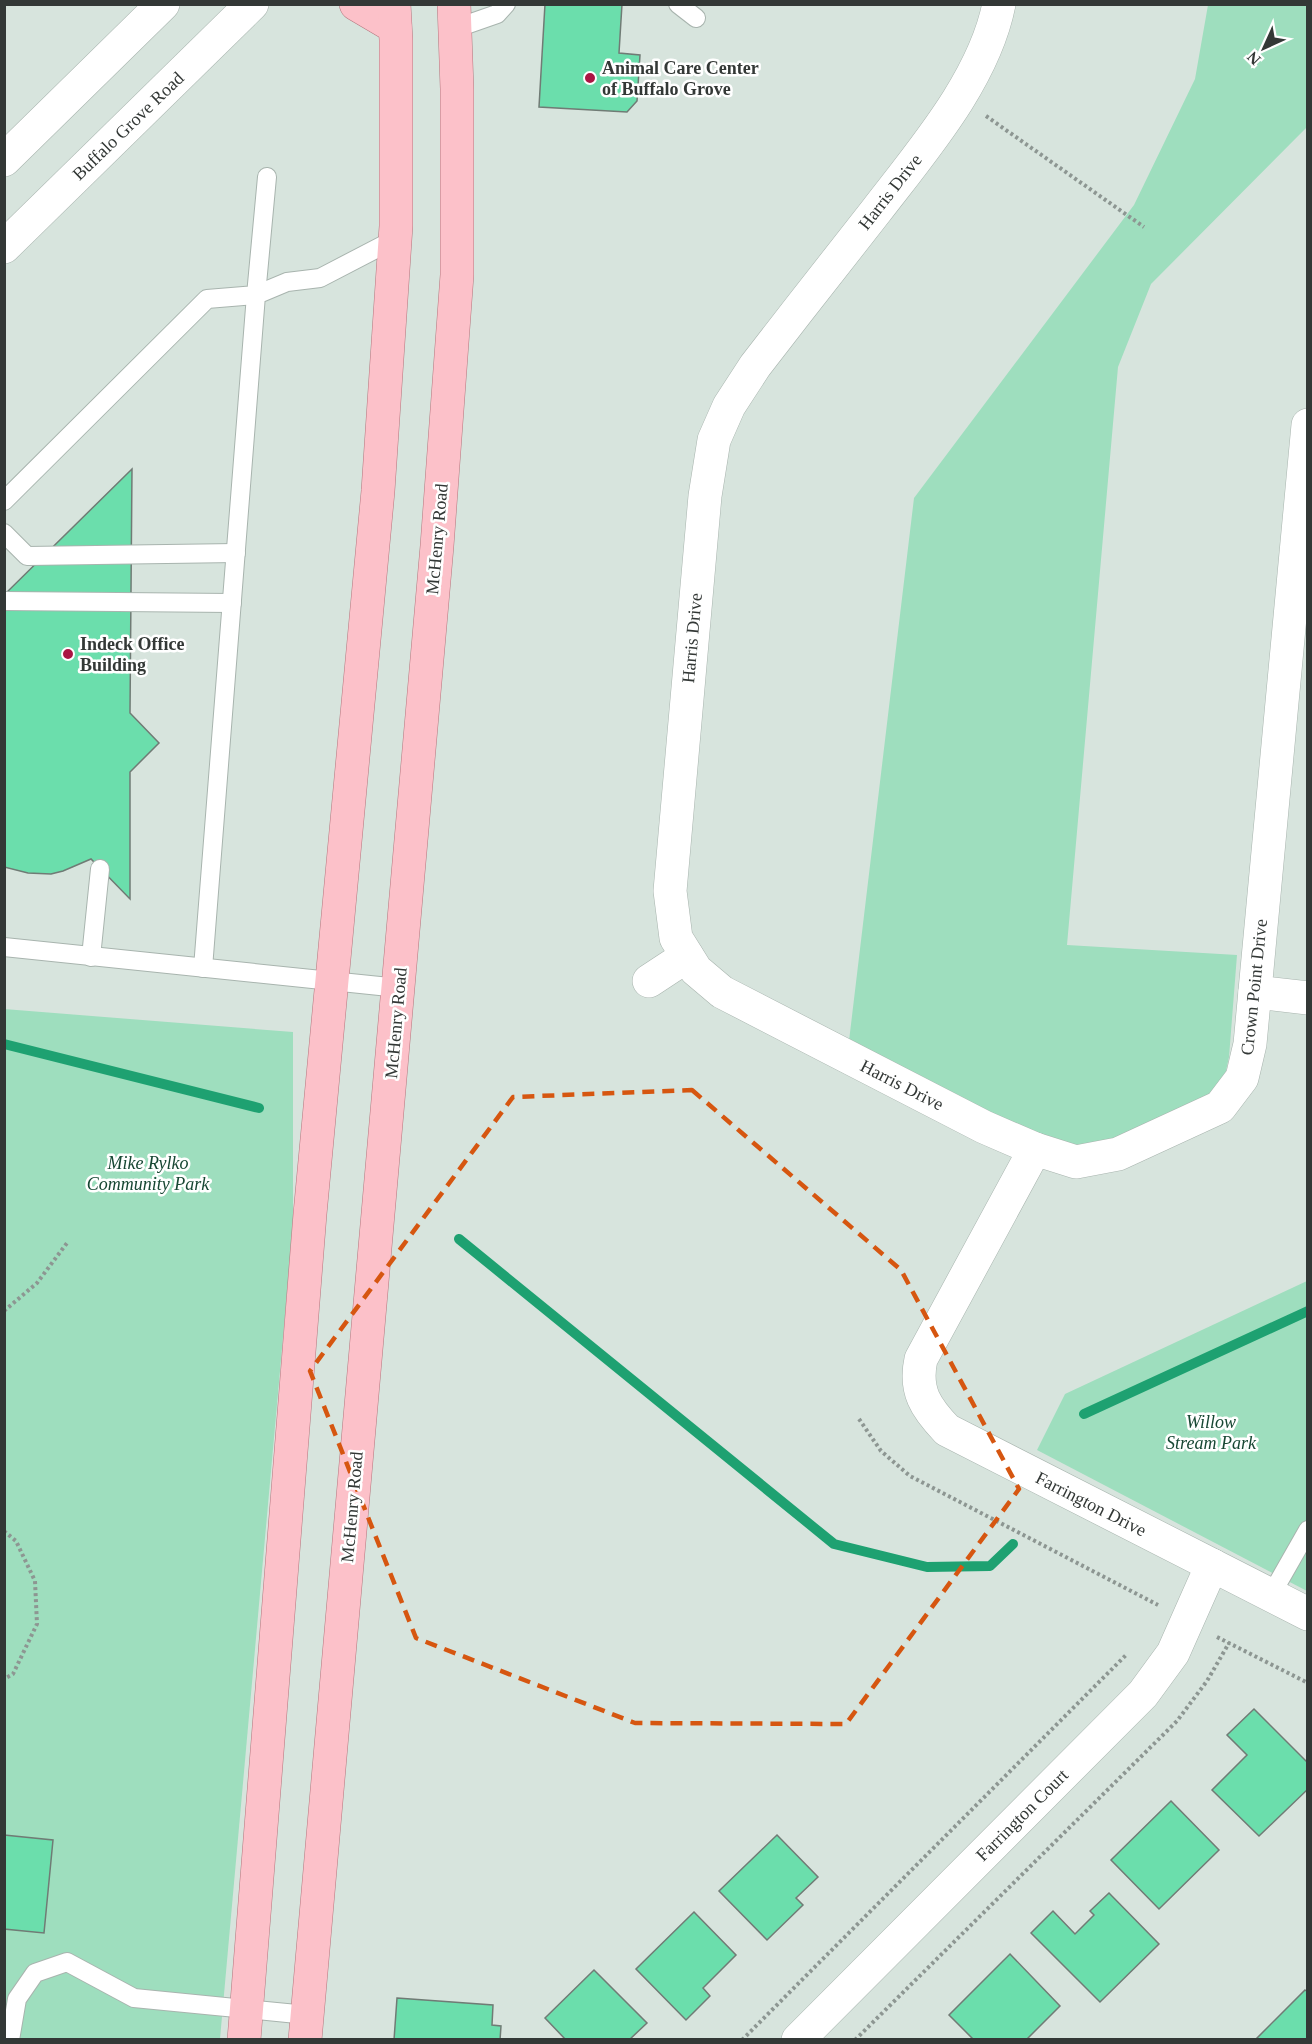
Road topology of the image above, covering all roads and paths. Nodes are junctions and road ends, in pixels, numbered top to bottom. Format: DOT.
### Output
graph roads {
  1 [pos="164,4"];
  2 [pos="252,4"];
  3 [pos="356,4"];
  4 [pos="506,4"];
  5 [pos="678,4"];
  6 [pos="999,4"];
  7 [pos="395,16"];
  8 [pos="454,17"];
  9 [pos="696,18"];
  10 [pos="958,98"];
  11 [pos="4,160"];
  12 [pos="267,177"];
  13 [pos="1144,227"];
  14 [pos="395,239"];
  15 [pos="4,247"];
  16 [pos="256,295"];
  17 [pos="1308,425"];
  18 [pos="4,501"];
  19 [pos="4,533"];
  20 [pos="236,553"];
  21 [pos="4,601"];
  22 [pos="232,603"];
  23 [pos="100,869"];
  24 [pos="4,947"];
  25 [pos="687,956"];
  26 [pos="91,957"];
  27 [pos="203,968"];
  28 [pos="650,981"];
  29 [pos="332,982"];
  30 [pos="399,988"];
  31 [pos="1255,992"];
  32 [pos="1308,998"];
  33 [pos="1035,1149"];
  34 [pos="67,1243"];
  35 [pos="4,1311"];
  36 [pos="859,1419"];
  37 [pos="1308,1530"];
  38 [pos="4,1531"];
  39 [pos="1212,1565"];
  40 [pos="1271,1595"];
  41 [pos="1308,1614"];
  42 [pos="1186,1624"];
  43 [pos="1229,1643"];
  44 [pos="1130,1651"];
  45 [pos="4,1679"];
  46 [pos="1308,1683"];
  47 [pos="246,2025"];
  48 [pos="306,2027"];
  49 [pos="10,2040"];
  50 [pos="742,2040"];
  51 [pos="798,2040"];
  52 [pos="855,2040"];
  1 -- 11 [label="street"];
  2 -- 15 [label="street, Buffalo Grove Road"];
  3 -- 7 [label="main road"];
  4 -- 8 [label="lane"];
  5 -- 9 [label="lane"];
  6 -- 10 [label="street, Harris Drive"];
  7 -- 14 [label="main road"];
  8 -- 30 [label="main road, McHenry Road"];
  10 -- 13 [label="path"];
  10 -- 25 [label="street, Harris Drive"];
  12 -- 16 [label="lane"];
  14 -- 16 [label="lane"];
  14 -- 29 [label="main road"];
  16 -- 18 [label="lane"];
  16 -- 20 [label="lane"];
  17 -- 31 [label="street, Crown Point Drive"];
  19 -- 20 [label="lane"];
  20 -- 22 [label="lane"];
  21 -- 22 [label="lane"];
  22 -- 27 [label="lane"];
  23 -- 26 [label="lane"];
  24 -- 26 [label="lane"];
  25 -- 28 [label="street"];
  25 -- 33 [label="street, Harris Drive"];
  26 -- 27 [label="lane"];
  27 -- 29 [label="lane"];
  29 -- 30 [label="lane"];
  29 -- 47 [label="main road"];
  30 -- 48 [label="main road, McHenry Road"];
  31 -- 32 [label="street"];
  31 -- 33 [label="street, Crown Point Drive"];
  33 -- 39 [label="street, Farrington Drive"];
  34 -- 35 [label="path"];
  36 -- 42 [label="path"];
  37 -- 40 [label="lane"];
  38 -- 45 [label="path"];
  39 -- 40 [label="street, Farrington Drive"];
  39 -- 42 [label="street, Farrington Court"];
  40 -- 41 [label="street, Farrington Drive"];
  42 -- 43 [label="path"];
  42 -- 51 [label="street, Farrington Court"];
  43 -- 46 [label="path"];
  43 -- 52 [label="path"];
  44 -- 50 [label="path"];
  47 -- 48 [label="lane"];
  47 -- 49 [label="lane"];
}
